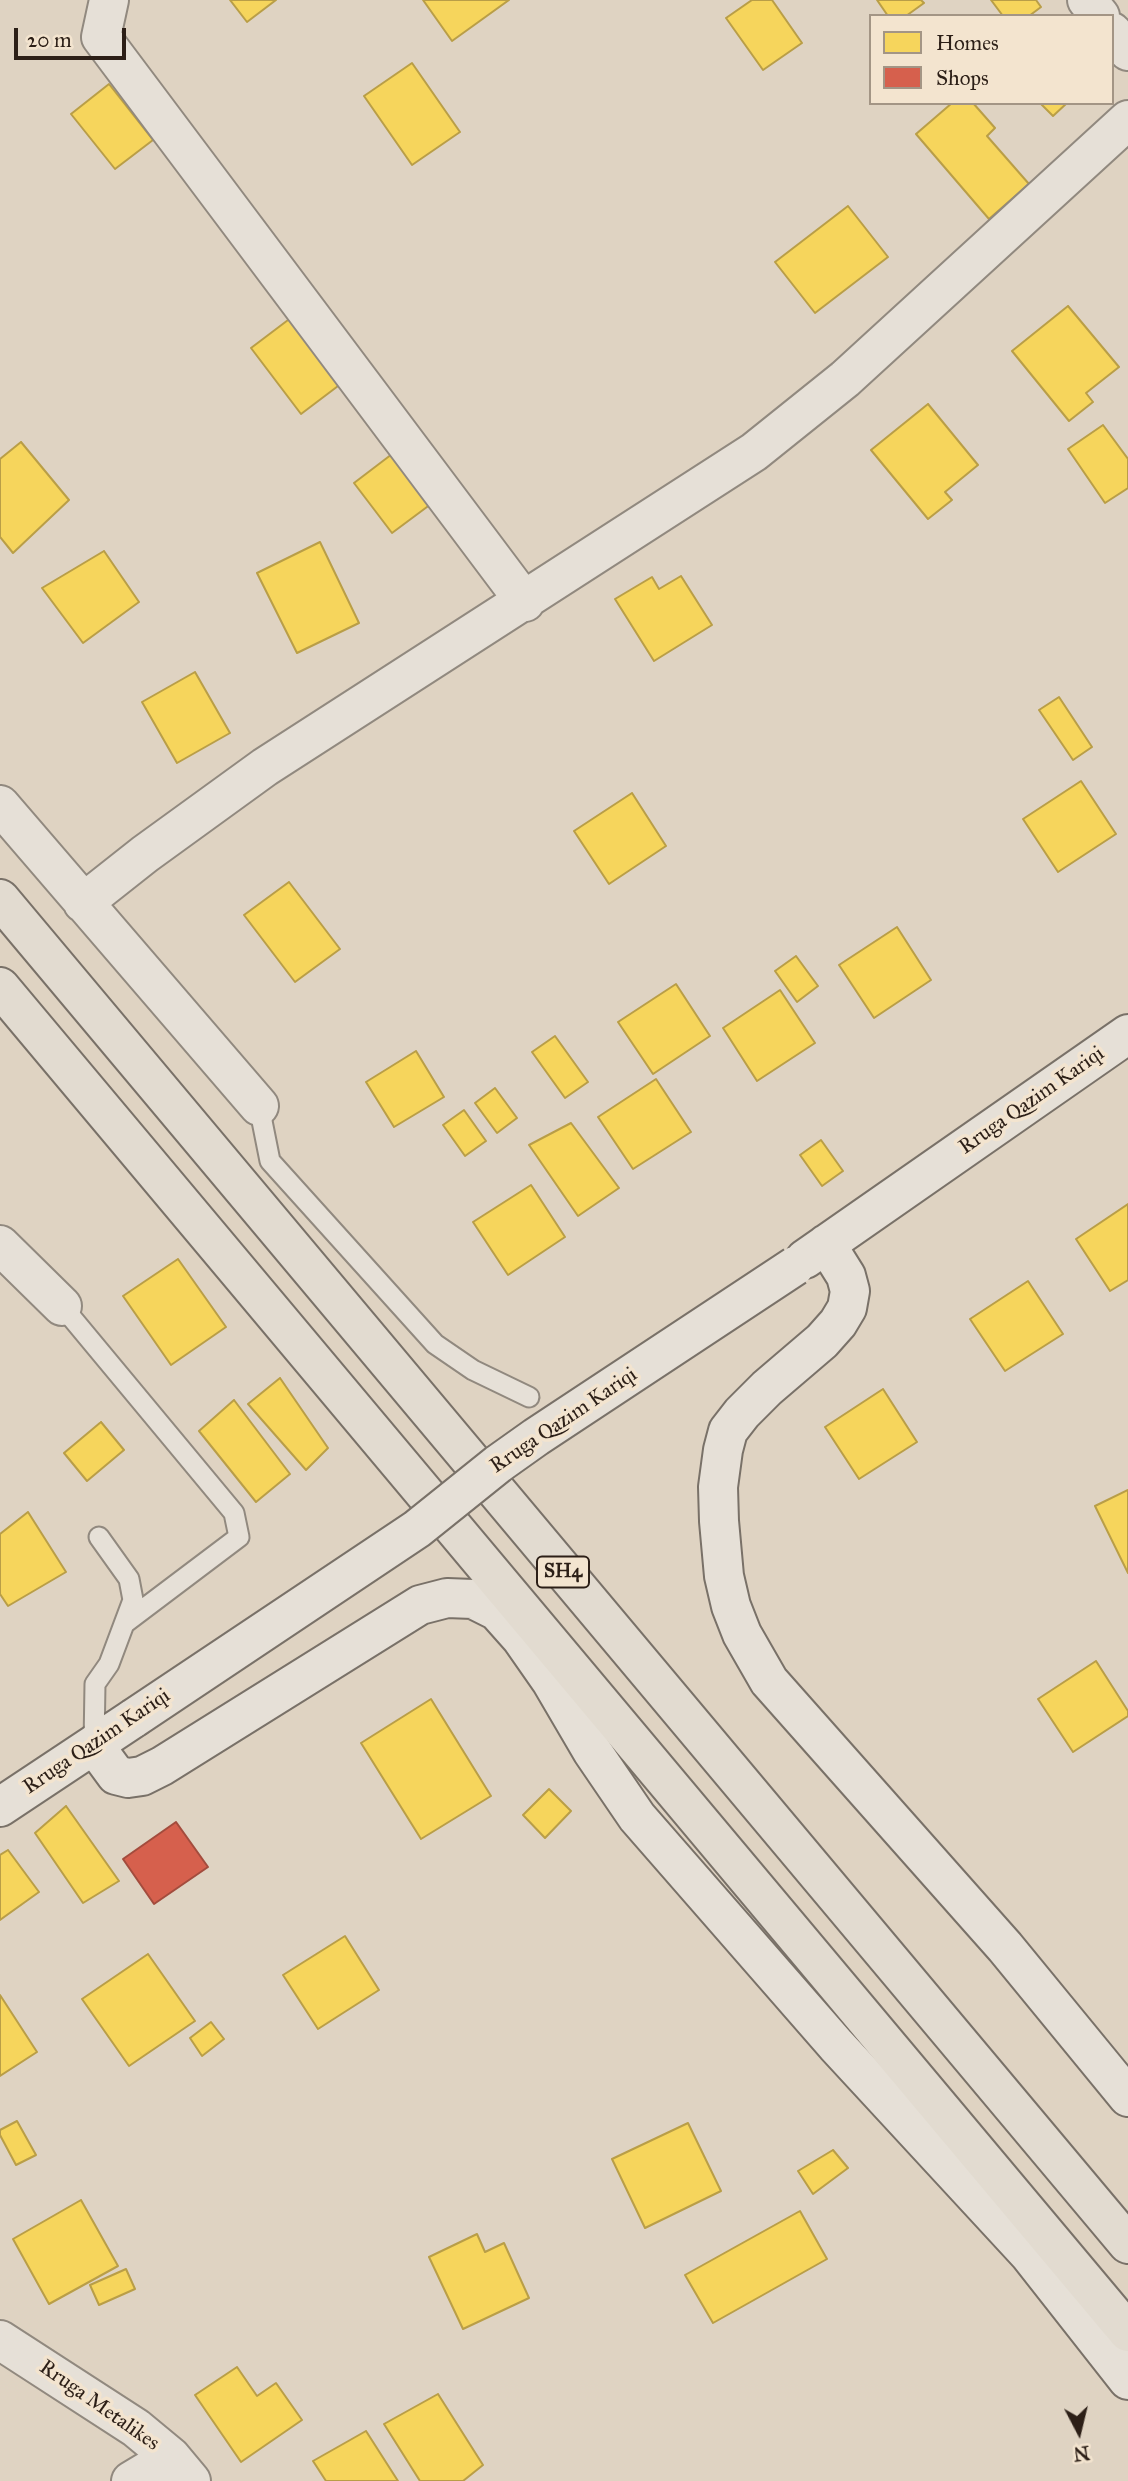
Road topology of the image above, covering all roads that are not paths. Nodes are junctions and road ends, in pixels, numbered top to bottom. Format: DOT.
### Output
graph roads {
  1 [pos="108,0"];
  2 [pos="1087,0"];
  3 [pos="1098,14"];
  4 [pos="1114,34"];
  5 [pos="1128,51"];
  6 [pos="1128,120"];
  7 [pos="525,602"];
  8 [pos="0,805"];
  9 [pos="0,899"];
  10 [pos="83,903"];
  11 [pos="0,987"];
  12 [pos="1128,1034"];
  13 [pos="259,1105"];
  14 [pos="826,1244"];
  15 [pos="0,1245"];
  16 [pos="62,1306"];
  17 [pos="528,1397"];
  18 [pos="99,1537"];
  19 [pos="125,1623"];
  20 [pos="94,1745"];
  21 [pos="0,1807"];
  22 [pos="1128,2097"];
  23 [pos="1128,2244"];
  24 [pos="1128,2332"];
  25 [pos="0,2340"];
  26 [pos="1128,2380"];
  27 [pos="181,2469"];
  28 [pos="131,2481"];
  1 -- 7 [label="street"];
  2 -- 3 [label="street"];
  4 -- 5 [label="street"];
  6 -- 7 [label="street"];
  7 -- 10 [label="street"];
  8 -- 10 [label="street"];
  9 -- 23 [label="highway, SH4"];
  10 -- 13 [label="street"];
  11 -- 24 [label="highway, SH4"];
  12 -- 14 [label="street, Rruga Qazim Kariqi"];
  13 -- 17 [label="lane"];
  14 -- 20 [label="street, Rruga Qazim Kariqi, bridge"];
  14 -- 22 [label="street"];
  15 -- 16 [label="street"];
  16 -- 19 [label="lane"];
  18 -- 19 [label="lane"];
  19 -- 20 [label="lane"];
  20 -- 21 [label="street, Rruga Qazim Kariqi"];
  20 -- 26 [label="street"];
  25 -- 27 [label="street, Rruga Metalikes"];
  27 -- 28 [label="street"];
}
